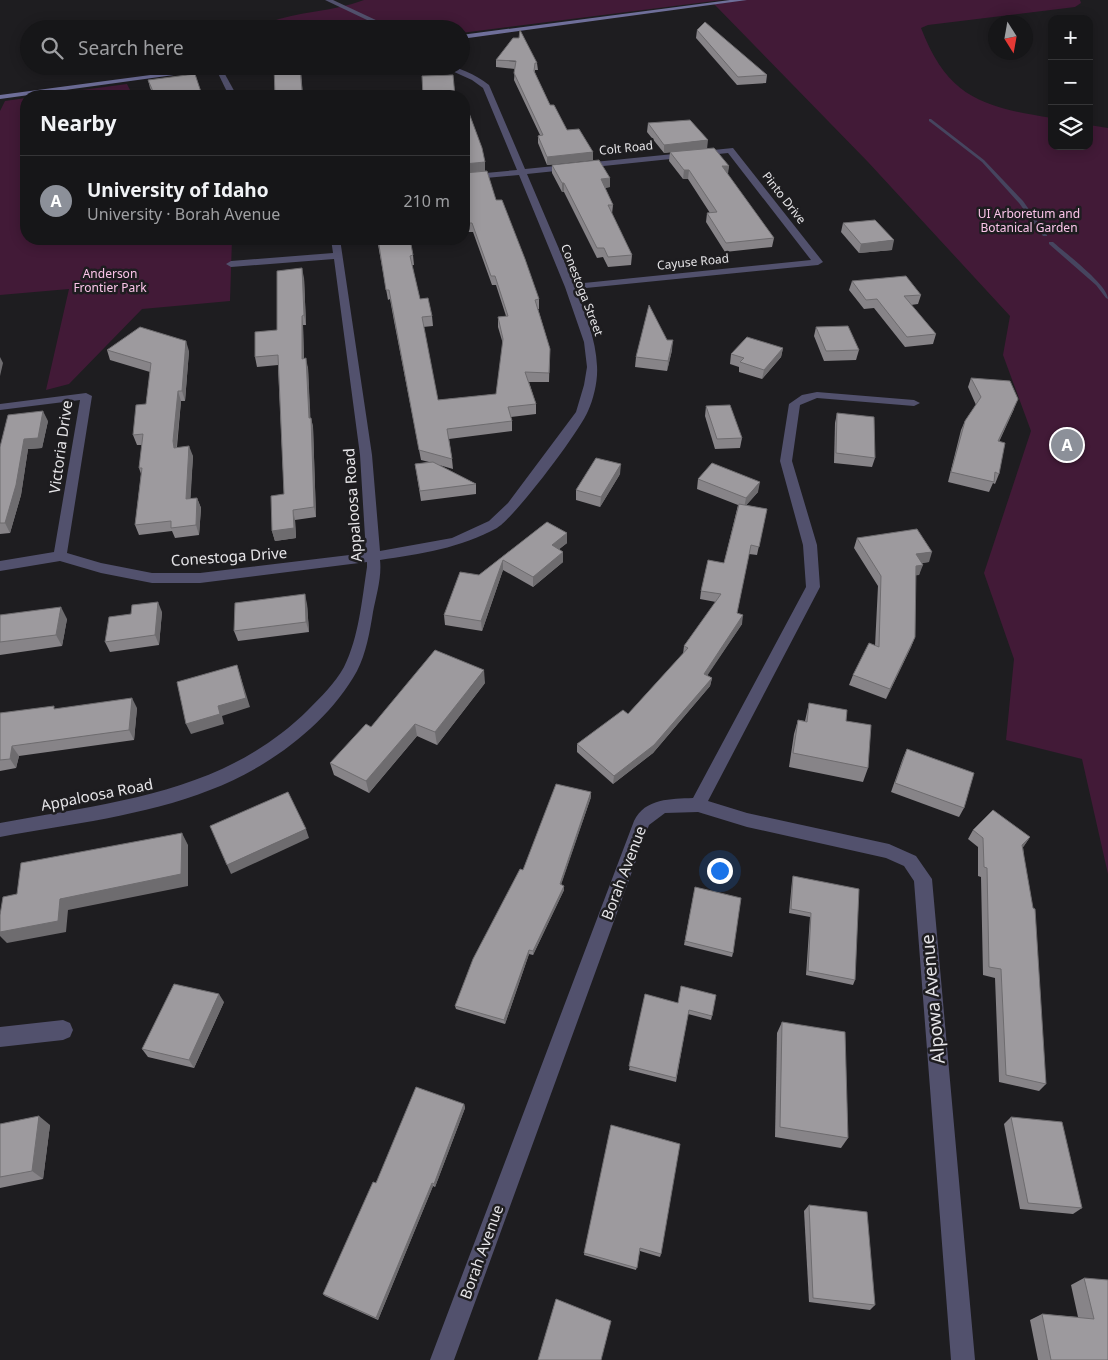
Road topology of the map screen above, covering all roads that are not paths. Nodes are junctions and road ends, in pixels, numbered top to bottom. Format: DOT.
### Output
graph roads {
  1 [pos="328,0"];
  2 [pos="744,0"];
  3 [pos="372,20"];
  4 [pos="470,36"];
  5 [pos="165,75"];
  6 [pos="222,75"];
  7 [pos="468,75"];
  8 [pos="53,90"];
  9 [pos="230,90"];
  10 [pos="20,94"];
  11 [pos="0,97"];
  12 [pos="730,150"];
  13 [pos="520,172"];
  14 [pos="470,177"];
  15 [pos="336,245"];
  16 [pos="337,256"];
  17 [pos="818,262"];
  18 [pos="231,264"];
  19 [pos="570,287"];
  20 [pos="914,403"];
  21 [pos="0,407"];
  22 [pos="60,556"];
  23 [pos="373,557"];
  24 [pos="0,566"];
  25 [pos="698,804"];
  26 [pos="0,830"];
  27 [pos="63,1030"];
  28 [pos="0,1037"];
  29 [pos="442,1360"];
  30 [pos="963,1360"];
  1 -- 3 [label="street"];
  2 -- 4 [label="street"];
  5 -- 8 [label="street"];
  6 -- 9 [label="street"];
  7 -- 13 [label="street, Conestoga Street"];
  10 -- 11 [label="street"];
  12 -- 13 [label="street, Colt Road"];
  12 -- 17 [label="street, Pinto Drive"];
  13 -- 14 [label="street, Colt Road"];
  13 -- 19 [label="street, Conestoga Street"];
  15 -- 16 [label="street, Appaloosa Road"];
  16 -- 18 [label="street"];
  16 -- 23 [label="street, Appaloosa Road"];
  17 -- 19 [label="street, Cayuse Road"];
  19 -- 23 [label="street, Conestoga Street"];
  20 -- 25 [label="street"];
  21 -- 22 [label="street, Victoria Drive"];
  22 -- 23 [label="street, Conestoga Drive"];
  22 -- 24 [label="street, Conestoga Drive"];
  23 -- 26 [label="street, Appaloosa Road"];
  25 -- 29 [label="street, Borah Avenue"];
  25 -- 30 [label="street, Alpowa Avenue"];
  27 -- 28 [label="street"];
}
